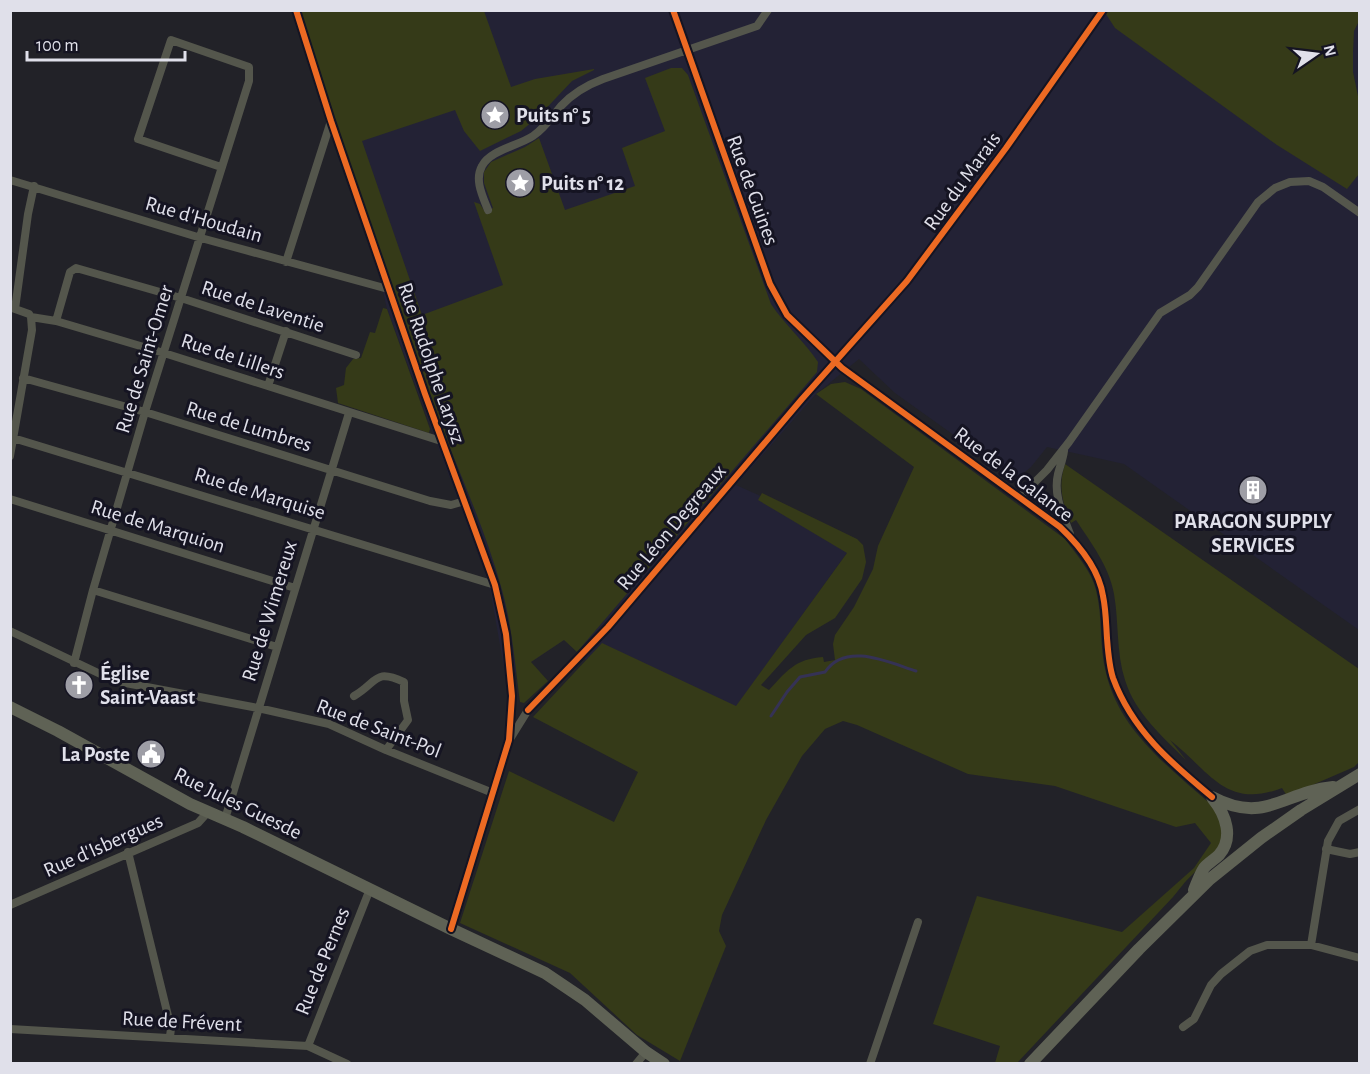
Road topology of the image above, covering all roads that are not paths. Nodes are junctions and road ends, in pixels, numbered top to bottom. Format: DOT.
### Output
graph roads {
  1 [pos="296,10"];
  2 [pos="673,10"];
  3 [pos="768,10"];
  4 [pos="1103,10"];
  5 [pos="687,50"];
  6 [pos="331,121"];
  7 [pos="221,167"];
  8 [pos="10,180"];
  9 [pos="34,186"];
  10 [pos="488,210"];
  11 [pos="1359,213"];
  12 [pos="201,238"];
  13 [pos="286,262"];
  14 [pos="388,289"];
  15 [pos="181,298"];
  16 [pos="13,308"];
  17 [pos="32,318"];
  18 [pos="56,321"];
  19 [pos="286,331"];
  20 [pos="164,353"];
  21 [pos="356,355"];
  22 [pos="836,361"];
  23 [pos="23,378"];
  24 [pos="268,386"];
  25 [pos="145,412"];
  26 [pos="349,413"];
  27 [pos="14,438"];
  28 [pos="441,441"];
  29 [pos="1065,447"];
  30 [pos="10,456"];
  31 [pos="332,470"];
  32 [pos="128,472"];
  33 [pos="1020,498"];
  34 [pos="10,499"];
  35 [pos="465,501"];
  36 [pos="312,528"];
  37 [pos="111,530"];
  38 [pos="1071,537"];
  39 [pos="495,585"];
  40 [pos="295,588"];
  41 [pos="93,591"];
  42 [pos="10,631"];
  43 [pos="277,646"];
  44 [pos="74,663"];
  45 [pos="354,696"];
  46 [pos="10,707"];
  47 [pos="258,708"];
  48 [pos="528,710"];
  49 [pos="512,711"];
  50 [pos="511,730"];
  51 [pos="509,740"];
  52 [pos="386,750"];
  53 [pos="1359,774"];
  54 [pos="1337,786"];
  55 [pos="493,793"];
  56 [pos="1212,797"];
  57 [pos="1359,810"];
  58 [pos="207,813"];
  59 [pos="225,819"];
  60 [pos="1326,849"];
  61 [pos="128,852"];
  62 [pos="1359,852"];
  63 [pos="370,889"];
  64 [pos="1191,897"];
  65 [pos="10,905"];
  66 [pos="918,922"];
  67 [pos="451,929"];
  68 [pos="1311,945"];
  69 [pos="1359,958"];
  70 [pos="1183,1027"];
  71 [pos="10,1029"];
  72 [pos="170,1037"];
  73 [pos="308,1046"];
  74 [pos="646,1052"];
  75 [pos="1030,1063"];
  76 [pos="347,1064"];
  77 [pos="636,1064"];
  78 [pos="664,1064"];
  79 [pos="870,1064"];
  1 -- 6 [label="street, Rue Rudolphe Larysz"];
  2 -- 5 [label="street, Rue de Guines"];
  3 -- 5 [label="street"];
  4 -- 22 [label="street, Rue du Marais"];
  5 -- 10 [label="street"];
  5 -- 22 [label="street, Rue de Guines"];
  6 -- 13 [label="street"];
  6 -- 14 [label="street, Rue Rudolphe Larysz"];
  7 -- 7 [label="street, Rue de Saint-Omer"];
  7 -- 12 [label="street, Rue de Saint-Omer"];
  8 -- 9 [label="street, Rue d'Houdain"];
  9 -- 12 [label="street, Rue d'Houdain"];
  9 -- 16 [label="street"];
  11 -- 29 [label="street"];
  12 -- 13 [label="street, Rue d'Houdain"];
  12 -- 15 [label="street, Rue de Saint-Omer"];
  13 -- 14 [label="street, Rue d'Houdain"];
  14 -- 28 [label="street, Rue Rudolphe Larysz"];
  15 -- 18 [label="street, Rue de Laventie"];
  15 -- 19 [label="street, Rue de Laventie"];
  15 -- 20 [label="street, Rue de Saint-Omer"];
  16 -- 17 [label="street, Rue de Lillers"];
  17 -- 18 [label="street, Rue de Lillers"];
  17 -- 23 [label="street"];
  18 -- 20 [label="street, Rue de Lillers"];
  19 -- 21 [label="street, Rue de Laventie"];
  19 -- 24 [label="street"];
  20 -- 24 [label="street, Rue de Lillers"];
  20 -- 25 [label="street, Rue de Saint-Omer"];
  22 -- 33 [label="street, Rue de la Galance"];
  22 -- 48 [label="street, Rue Léon Degreaux"];
  23 -- 25 [label="street, Rue de Lumbres"];
  23 -- 27 [label="street"];
  24 -- 26 [label="street, Rue de Lillers"];
  25 -- 31 [label="street, Rue de Lumbres"];
  25 -- 32 [label="street, Rue de Saint-Omer"];
  26 -- 28 [label="street, Rue de Lillers"];
  26 -- 31 [label="street, Rue de Wimereux"];
  27 -- 30 [label="street"];
  27 -- 32 [label="street, Rue de Marquise"];
  28 -- 35 [label="street, Rue Rudolphe Larysz"];
  29 -- 33 [label="street"];
  29 -- 38 [label="street"];
  31 -- 35 [label="street, Rue de Lumbres"];
  31 -- 36 [label="street, Rue de Wimereux"];
  32 -- 36 [label="street, Rue de Marquise"];
  32 -- 37 [label="street, Rue de Saint-Omer"];
  33 -- 38 [label="street, Rue de la Galance"];
  34 -- 37 [label="street, Rue de Marquion"];
  35 -- 39 [label="street, Rue Rudolphe Larysz"];
  36 -- 39 [label="street, Rue de Marquise"];
  36 -- 40 [label="street, Rue de Wimereux"];
  37 -- 40 [label="street, Rue de Marquion"];
  37 -- 41 [label="street, Rue de Saint-Omer"];
  38 -- 56 [label="street, Rue de la Galance"];
  39 -- 49 [label="street, Rue Rudolphe Larysz"];
  40 -- 43 [label="street, Rue de Wimereux"];
  41 -- 43 [label="street"];
  41 -- 44 [label="street, Rue de Saint-Omer"];
  42 -- 44 [label="street, Rue de Saint-Pol"];
  43 -- 47 [label="street, Rue de Wimereux"];
  44 -- 47 [label="street, Rue de Saint-Pol"];
  45 -- 52 [label="street"];
  46 -- 58 [label="street, Rue Jules Guesde"];
  47 -- 52 [label="street, Rue de Saint-Pol"];
  47 -- 59 [label="street, Rue de Wimereux"];
  48 -- 49 [label="street"];
  48 -- 51 [label="street, Rue Léon Degreaux"];
  49 -- 50 [label="street, Rue Rudolphe Larysz"];
  50 -- 51 [label="street, Rue Léon Degreaux"];
  51 -- 55 [label="street, Rue Léon Degreaux"];
  52 -- 55 [label="street, Rue de Saint-Pol"];
  53 -- 54 [label="street"];
  54 -- 56 [label="street"];
  54 -- 64 [label="street"];
  55 -- 67 [label="street, Rue Léon Degreaux"];
  56 -- 64 [label="street"];
  57 -- 60 [label="street"];
  58 -- 59 [label="street, Rue Jules Guesde"];
  58 -- 61 [label="street, Rue d'Isbergues"];
  59 -- 63 [label="street, Rue Jules Guesde"];
  60 -- 62 [label="street"];
  60 -- 68 [label="street"];
  61 -- 65 [label="street, Rue d'Isbergues"];
  61 -- 72 [label="street"];
  63 -- 67 [label="street, Rue Jules Guesde"];
  63 -- 73 [label="street, Rue de Pernes"];
  64 -- 75 [label="street"];
  66 -- 79 [label="street"];
  67 -- 74 [label="street, Rue Jules Guesde"];
  68 -- 69 [label="street"];
  68 -- 70 [label="street"];
  71 -- 72 [label="street, Rue de Frévent"];
  72 -- 73 [label="street, Rue de Frévent"];
  73 -- 76 [label="street, Rue de Frévent"];
  74 -- 77 [label="street"];
  74 -- 78 [label="street, Rue Jules Guesde"];
}
